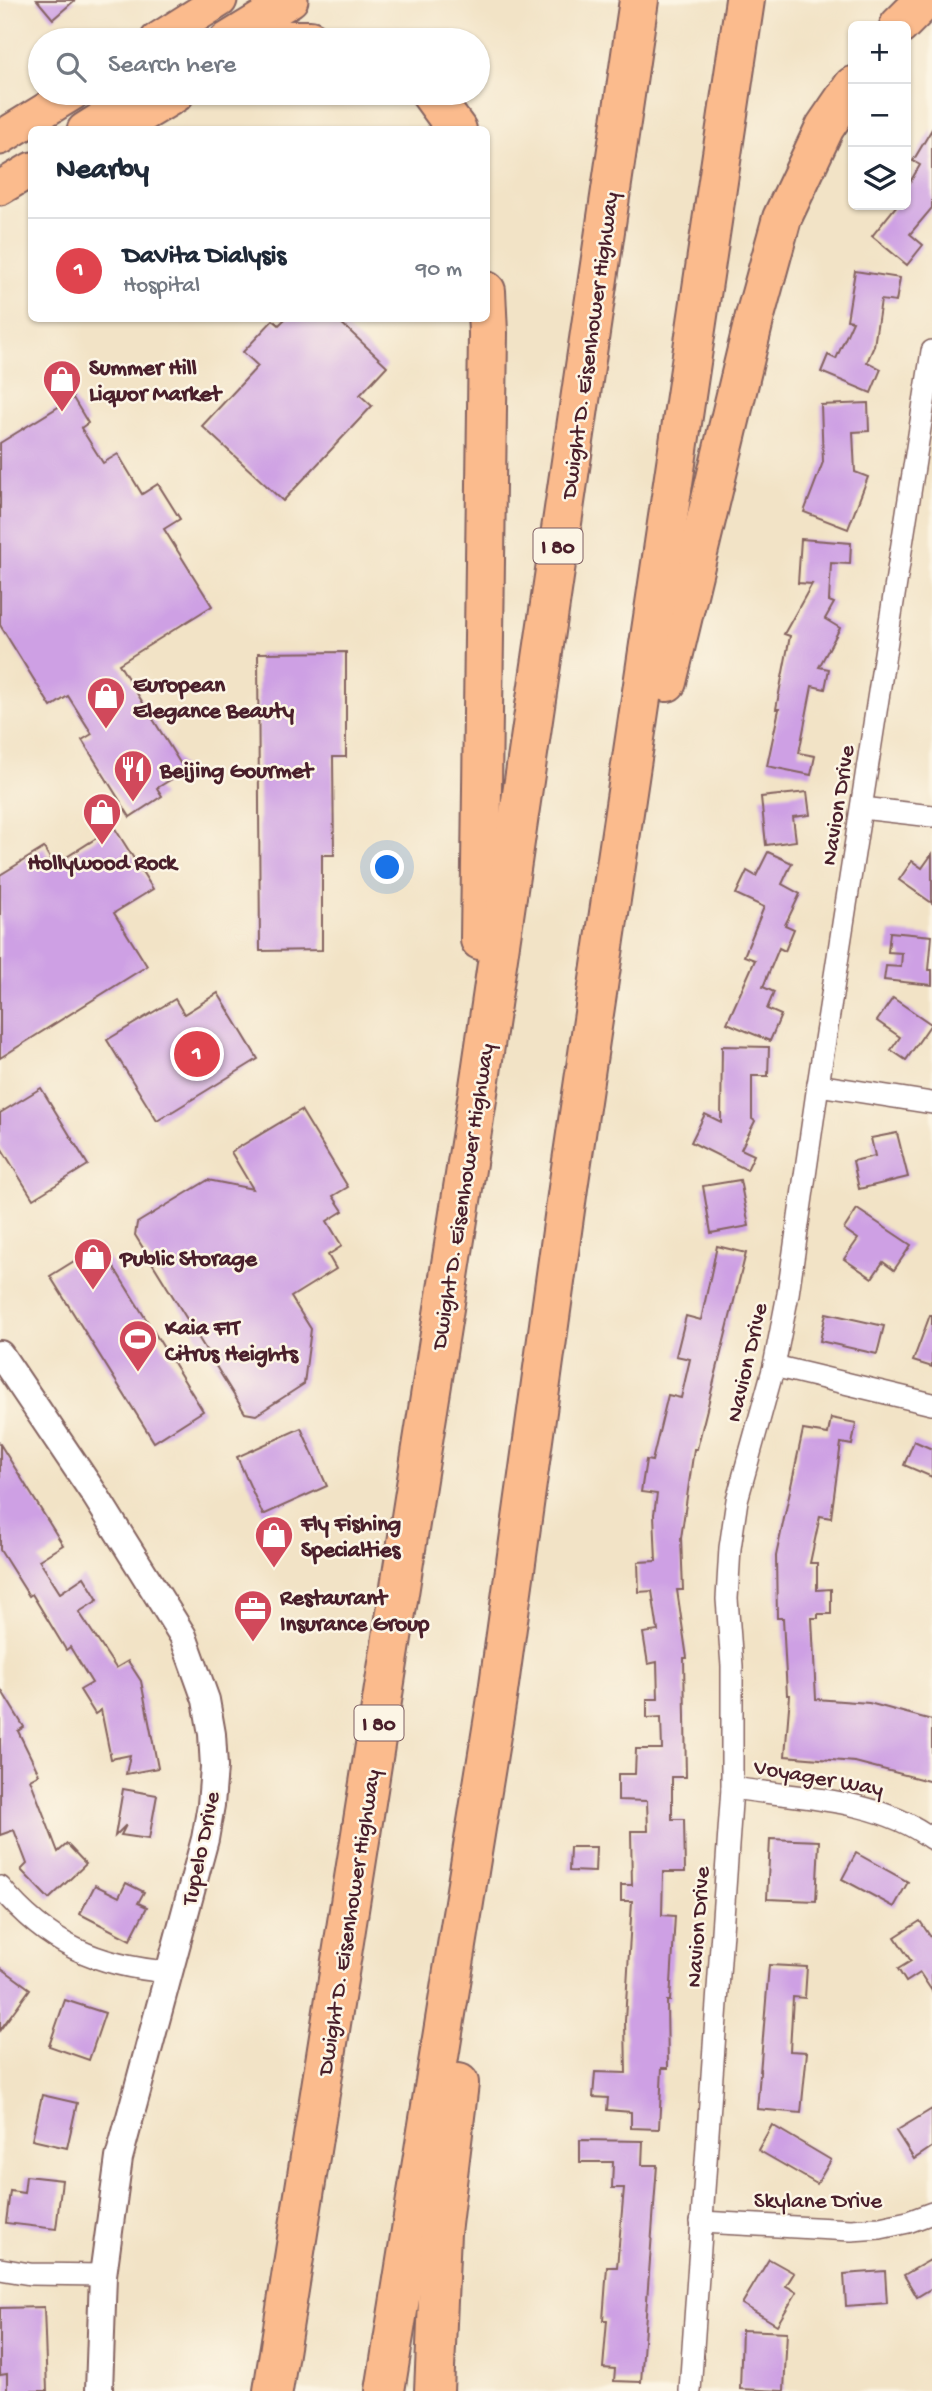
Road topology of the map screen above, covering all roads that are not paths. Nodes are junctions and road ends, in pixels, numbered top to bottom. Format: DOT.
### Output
graph roads {
  1 [pos="220,0"];
  2 [pos="290,0"];
  3 [pos="615,0"];
  4 [pos="639,0"];
  5 [pos="746,0"];
  6 [pos="925,0"];
  7 [pos="904,21"];
  8 [pos="179,28"];
  9 [pos="245,28"];
  10 [pos="848,93"];
  11 [pos="54,105"];
  12 [pos="85,105"];
  13 [pos="124,105"];
  14 [pos="155,105"];
  15 [pos="439,105"];
  16 [pos="52,126"];
  17 [pos="90,126"];
  18 [pos="120,126"];
  19 [pos="454,126"];
  20 [pos="0,138"];
  21 [pos="28,142"];
  22 [pos="0,159"];
  23 [pos="28,171"];
  24 [pos="0,188"];
  25 [pos="487,322"];
  26 [pos="932,351"];
  27 [pos="578,411"];
  28 [pos="862,808"];
  29 [pos="932,816"];
  30 [pos="601,971"];
  31 [pos="818,1085"];
  32 [pos="478,1093"];
  33 [pos="932,1103"];
  34 [pos="0,1354"];
  35 [pos="774,1366"];
  36 [pos="932,1404"];
  37 [pos="498,1692"];
  38 [pos="732,1788"];
  39 [pos="932,1839"];
  40 [pos="0,1887"];
  41 [pos="169,1972"];
  42 [pos="932,2213"];
  43 [pos="701,2222"];
  44 [pos="0,2269"];
  45 [pos="103,2275"];
  46 [pos="99,2391"];
  47 [pos="274,2391"];
  48 [pos="385,2391"];
  49 [pos="434,2391"];
  50 [pos="690,2391"];
  1 -- 8 [label="main road"];
  2 -- 9 [label="main road"];
  3 -- 27 [label="highway"];
  4 -- 27 [label="highway, Dwight D. Eisenhower Highway / I 80"];
  5 -- 30 [label="highway"];
  6 -- 7 [label="highway"];
  10 -- 30 [label="highway"];
  11 -- 20 [label="main road"];
  12 -- 16 [label="main road"];
  13 -- 17 [label="main road"];
  14 -- 18 [label="highway"];
  15 -- 19 [label="highway"];
  21 -- 22 [label="main road"];
  23 -- 24 [label="main road"];
  25 -- 32 [label="highway"];
  26 -- 28 [label="street, Navion Drive"];
  27 -- 32 [label="highway, Dwight D. Eisenhower Highway / I 80"];
  28 -- 29 [label="street"];
  28 -- 31 [label="street, Navion Drive"];
  30 -- 37 [label="highway"];
  31 -- 33 [label="street"];
  31 -- 35 [label="street, Navion Drive"];
  32 -- 47 [label="highway, Dwight D. Eisenhower Highway / I 80"];
  34 -- 41 [label="street, Tupelo Drive"];
  35 -- 36 [label="street"];
  35 -- 38 [label="street, Navion Drive"];
  37 -- 48 [label="highway"];
  37 -- 49 [label="highway"];
  38 -- 39 [label="street, Voyager Way"];
  38 -- 43 [label="street, Navion Drive"];
  40 -- 41 [label="street"];
  41 -- 45 [label="street, Tupelo Drive"];
  42 -- 43 [label="street, Skylane Drive"];
  43 -- 50 [label="street, Navion Drive"];
  44 -- 45 [label="street"];
  45 -- 46 [label="street, Tupelo Drive"];
}
